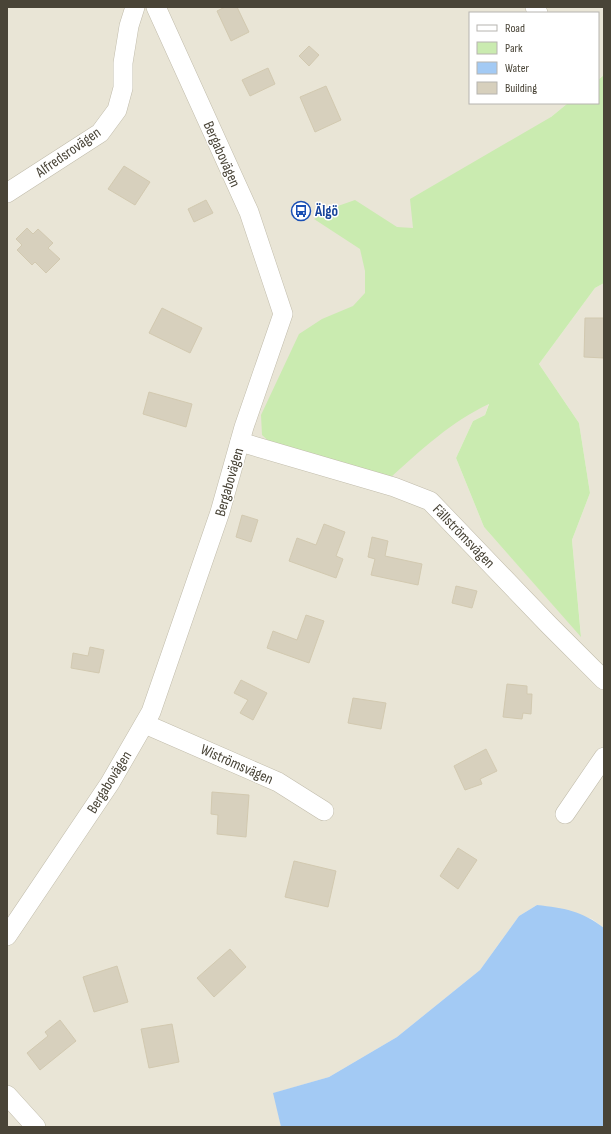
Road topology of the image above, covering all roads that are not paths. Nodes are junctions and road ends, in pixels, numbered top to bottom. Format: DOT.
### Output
graph roads {
  1 [pos="135,7"];
  2 [pos="156,7"];
  3 [pos="7,193"];
  4 [pos="240,442"];
  5 [pos="604,680"];
  6 [pos="145,724"];
  7 [pos="604,757"];
  8 [pos="324,811"];
  9 [pos="565,814"];
  10 [pos="7,936"];
  11 [pos="7,1095"];
  12 [pos="36,1127"];
  1 -- 3 [label="street, Alfredsrovägen"];
  2 -- 4 [label="street, Bergabovägen"];
  4 -- 5 [label="street, Fällströmsvägen"];
  4 -- 6 [label="street, Bergabovägen"];
  6 -- 8 [label="street, Wiströmsvägen"];
  6 -- 10 [label="street, Bergabovägen"];
  7 -- 9 [label="street"];
  11 -- 12 [label="street"];
}
